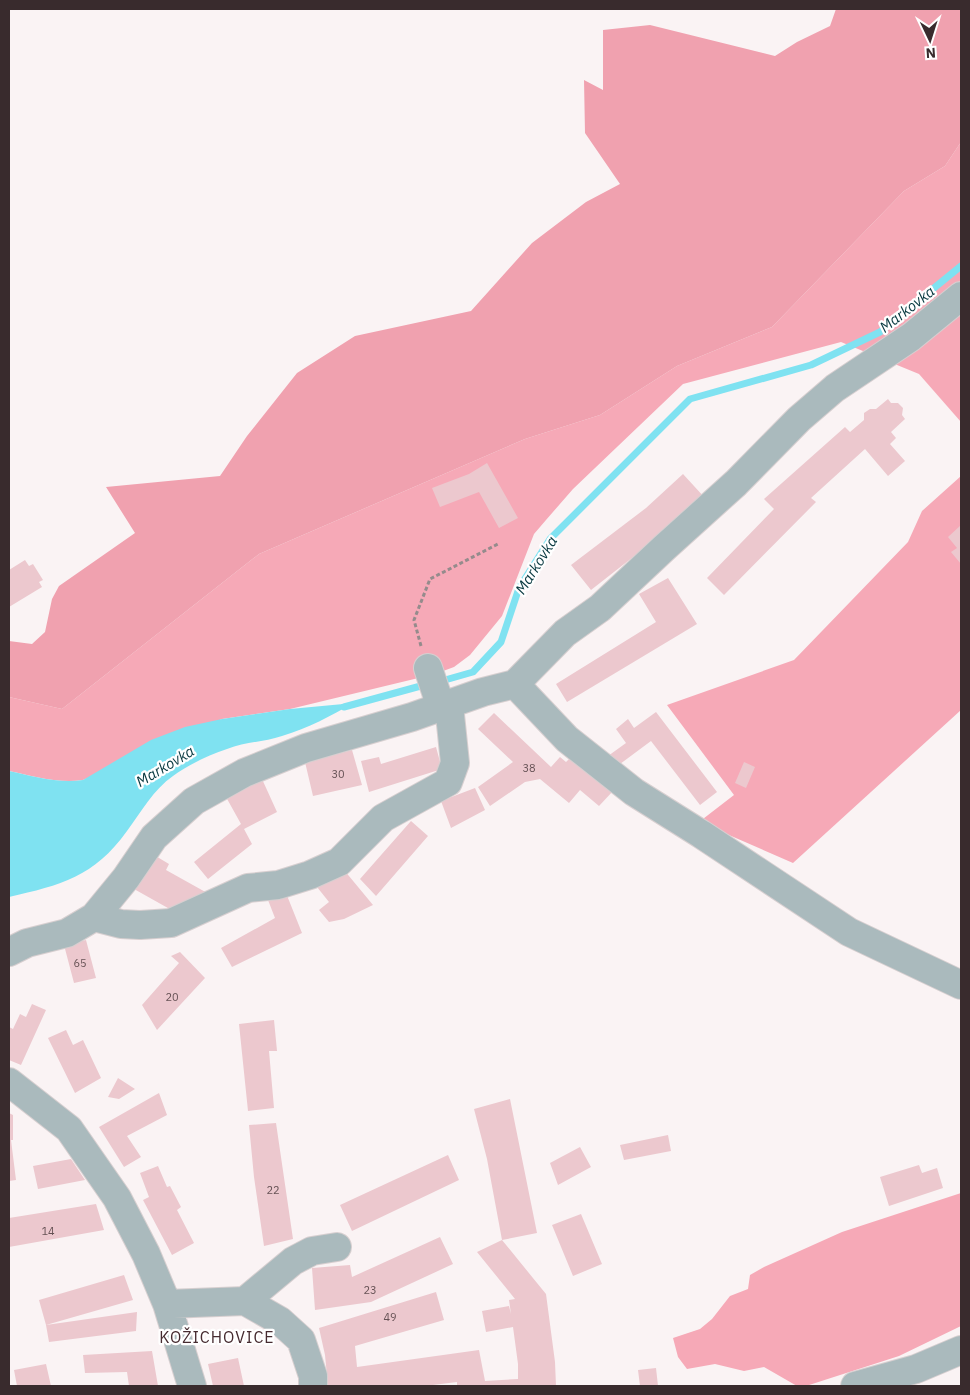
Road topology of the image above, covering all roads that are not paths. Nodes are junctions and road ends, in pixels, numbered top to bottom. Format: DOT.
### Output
graph roads {
  1 [pos="961,296"];
  2 [pos="515,684"];
  3 [pos="438,693"];
  4 [pos="94,917"];
  5 [pos="9,952"];
  6 [pos="961,984"];
  7 [pos="9,1082"];
  8 [pos="337,1247"];
  9 [pos="246,1301"];
  10 [pos="167,1304"];
  11 [pos="961,1350"];
  12 [pos="192,1386"];
  13 [pos="313,1386"];
  14 [pos="855,1386"];
  1 -- 2 [label="street"];
  2 -- 3 [label="street"];
  2 -- 6 [label="street"];
  3 -- 4 [label="street"];
  3 -- 4 [label="street"];
  4 -- 5 [label="street"];
  7 -- 10 [label="street"];
  8 -- 9 [label="street"];
  9 -- 10 [label="street"];
  9 -- 13 [label="street"];
  10 -- 12 [label="street"];
  11 -- 14 [label="street"];
}
